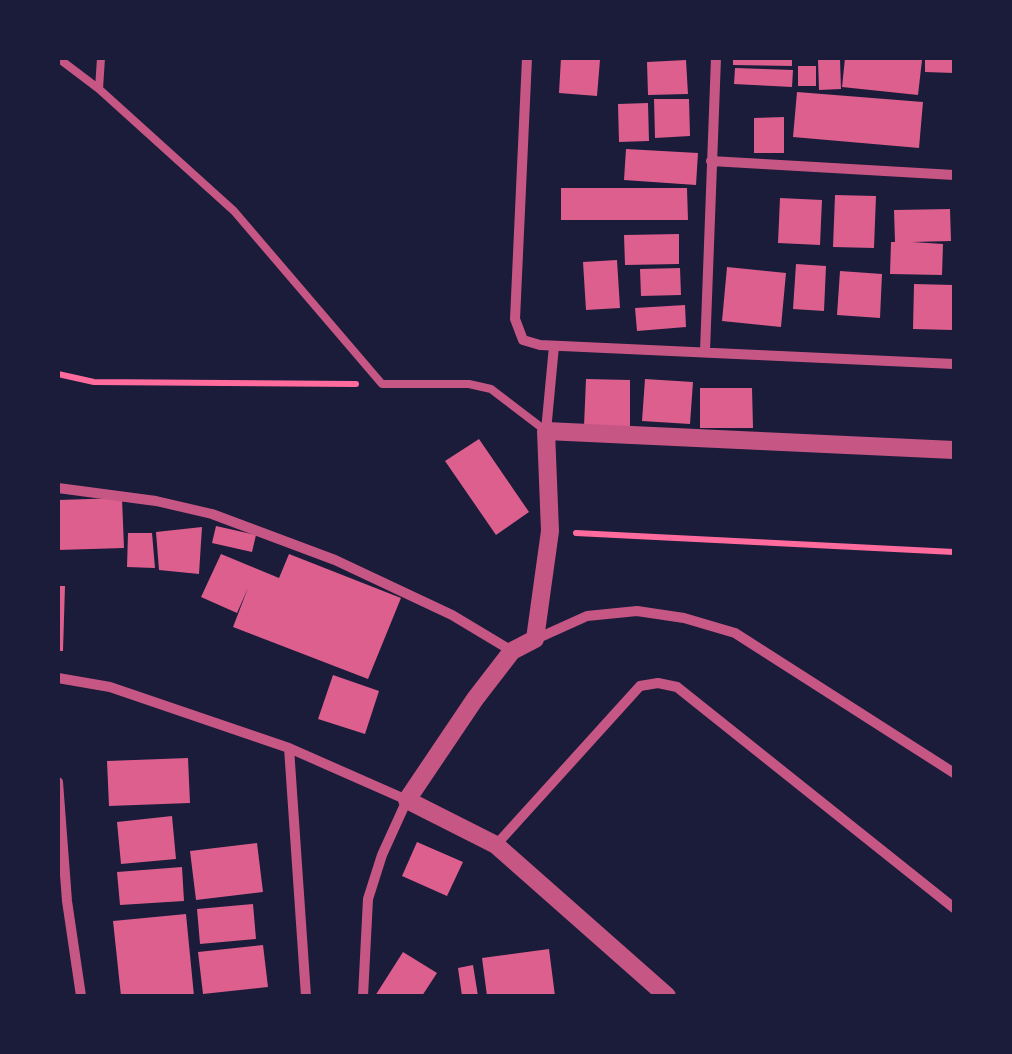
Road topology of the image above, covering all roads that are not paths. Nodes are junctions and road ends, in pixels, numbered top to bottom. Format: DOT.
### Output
graph roads {
  1 [pos="58,58"];
  2 [pos="101,58"];
  3 [pos="527,58"];
  4 [pos="716,58"];
  5 [pos="99,89"];
  6 [pos="711,162"];
  7 [pos="954,175"];
  8 [pos="554,346"];
  9 [pos="705,351"];
  10 [pos="954,364"];
  11 [pos="546,431"];
  12 [pos="954,450"];
  13 [pos="58,488"];
  14 [pos="535,639"];
  15 [pos="512,651"];
  16 [pos="58,678"];
  17 [pos="289,748"];
  18 [pos="954,774"];
  19 [pos="58,782"];
  20 [pos="407,800"];
  21 [pos="496,846"];
  22 [pos="62,902"];
  23 [pos="954,908"];
  24 [pos="81,996"];
  25 [pos="306,996"];
  26 [pos="363,996"];
  27 [pos="666,996"];
  1 -- 5 [label="lane"];
  2 -- 5 [label="lane"];
  3 -- 8 [label="street"];
  4 -- 6 [label="street"];
  5 -- 11 [label="lane"];
  6 -- 7 [label="street"];
  6 -- 9 [label="street"];
  8 -- 9 [label="street"];
  8 -- 11 [label="street"];
  9 -- 10 [label="street"];
  11 -- 12 [label="street"];
  11 -- 14 [label="street"];
  13 -- 15 [label="street"];
  14 -- 15 [label="street"];
  14 -- 18 [label="street"];
  15 -- 20 [label="street"];
  16 -- 17 [label="street"];
  17 -- 20 [label="street"];
  17 -- 25 [label="street"];
  19 -- 22 [label="street"];
  20 -- 21 [label="street"];
  20 -- 26 [label="street"];
  21 -- 23 [label="street"];
  21 -- 27 [label="street"];
  22 -- 24 [label="street"];
}
